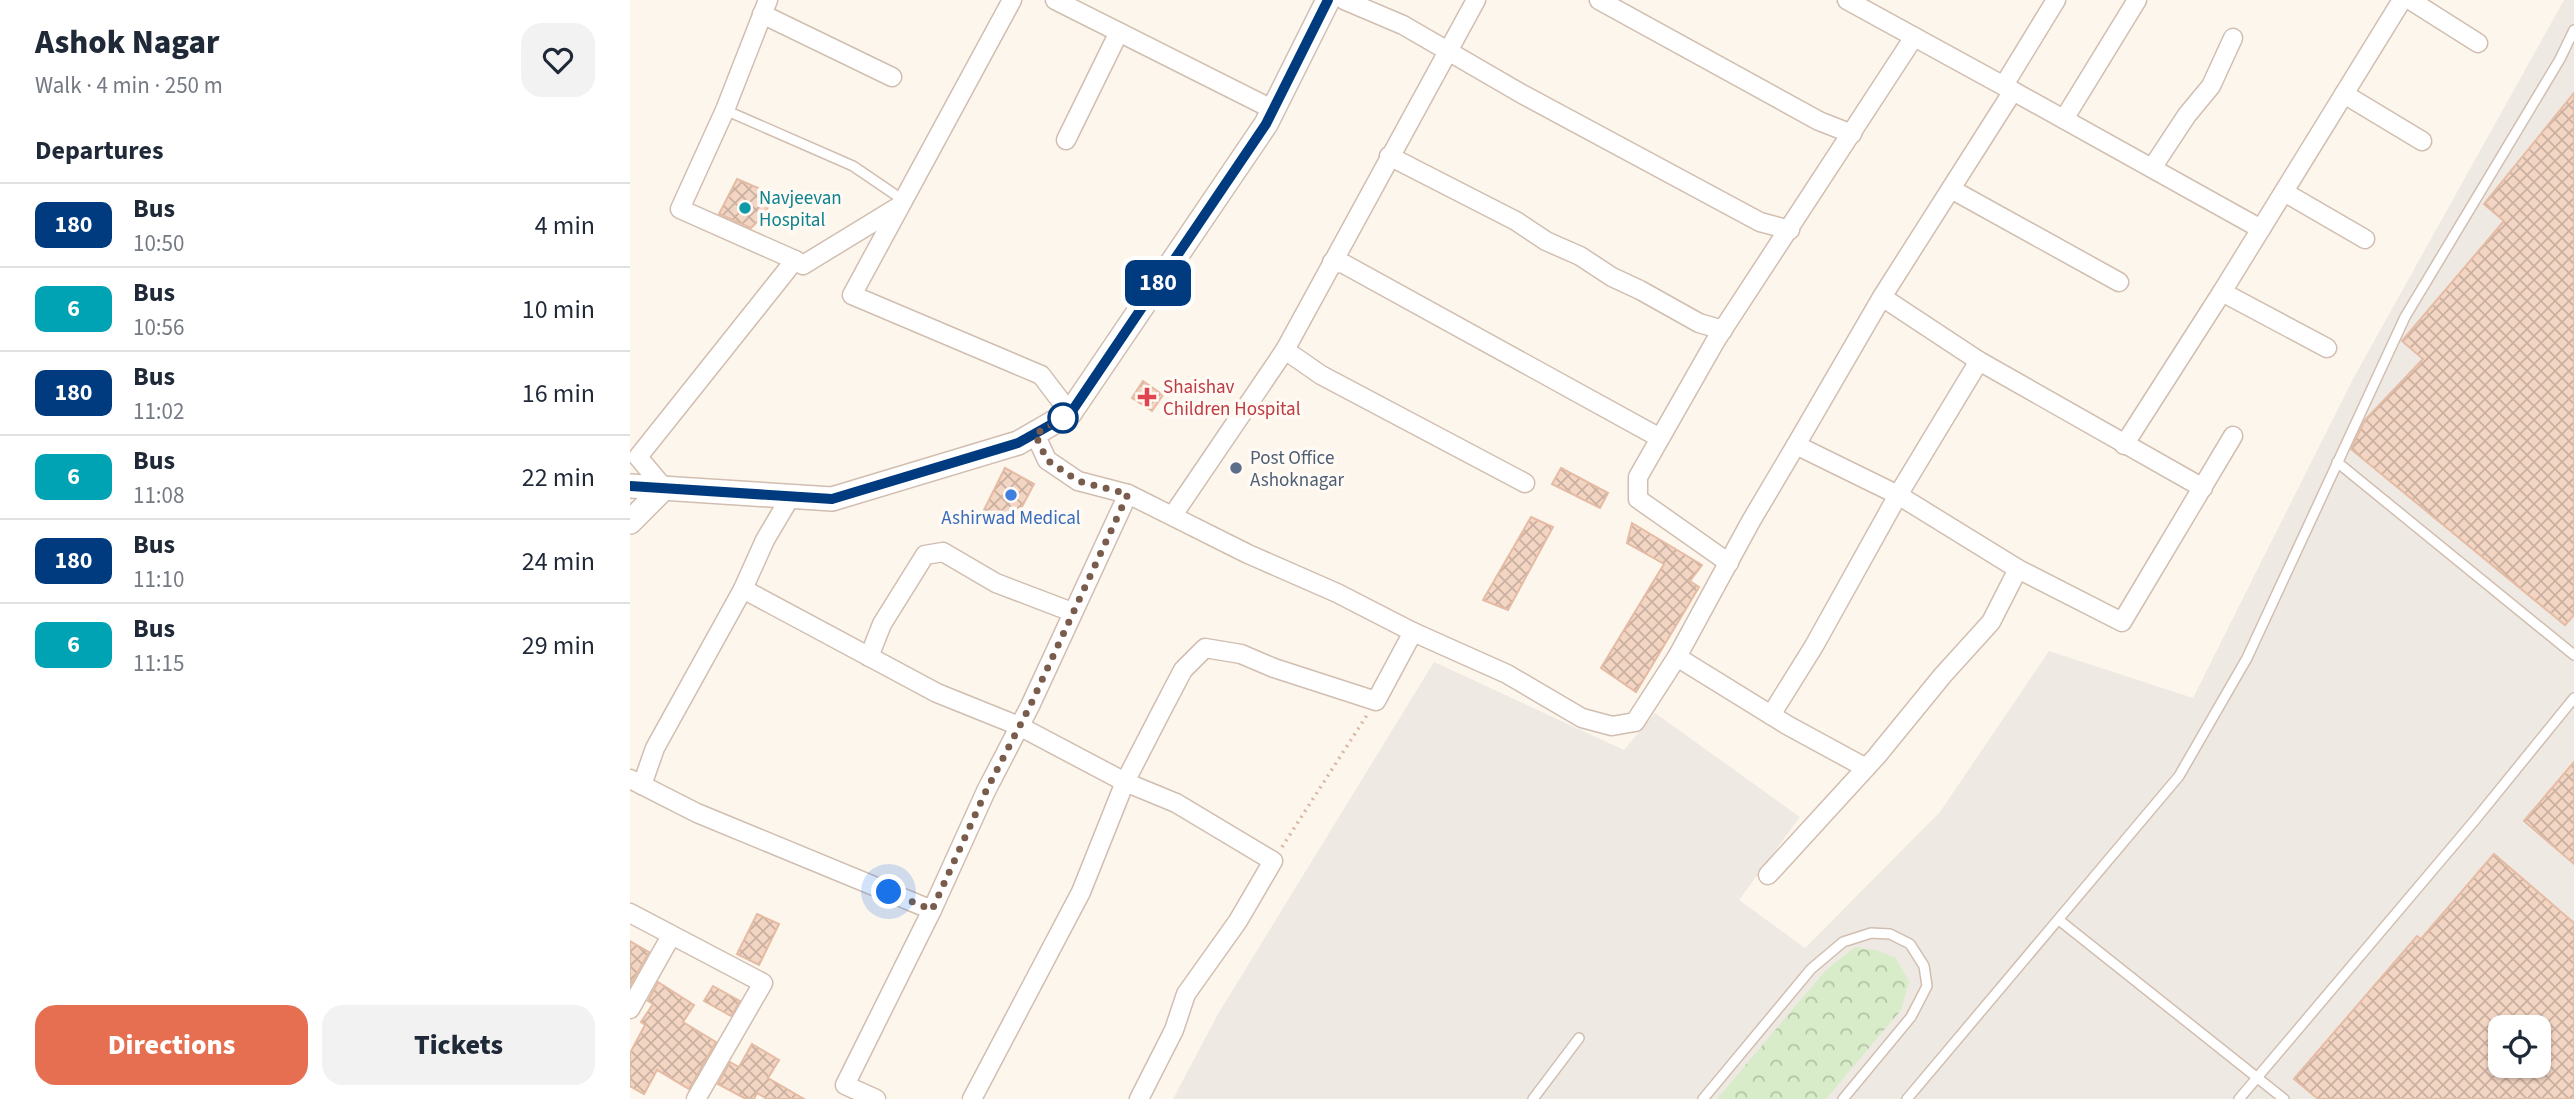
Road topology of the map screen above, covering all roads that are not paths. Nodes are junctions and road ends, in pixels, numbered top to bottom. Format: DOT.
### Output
graph roads {
  1 [pos="1012,0"];
  2 [pos="1055,0"];
  3 [pos="1328,0"];
  4 [pos="1344,0"];
  5 [pos="1476,0"];
  6 [pos="1599,0"];
  7 [pos="1847,0"];
  8 [pos="2056,0"];
  9 [pos="2137,0"];
  10 [pos="2402,0"];
  11 [pos="2410,0"];
  12 [pos="765,7"];
  13 [pos="2574,30"];
  14 [pos="1118,32"];
  15 [pos="1914,37"];
  16 [pos="2233,38"];
  17 [pos="2478,43"];
  18 [pos="1447,52"];
  19 [pos="892,76"];
  20 [pos="2008,88"];
  21 [pos="2344,94"];
  22 [pos="725,110"];
  23 [pos="1274,110"];
  24 [pos="2064,119"];
  25 [pos="1852,134"];
  26 [pos="1066,140"];
  27 [pos="2422,141"];
  28 [pos="1389,156"];
  29 [pos="2152,168"];
  30 [pos="1951,189"];
  31 [pos="2284,192"];
  32 [pos="902,202"];
  33 [pos="2261,229"];
  34 [pos="1790,230"];
  35 [pos="2365,239"];
  36 [pos="795,260"];
  37 [pos="1332,262"];
  38 [pos="2119,282"];
  39 [pos="2222,292"];
  40 [pos="1882,297"];
  41 [pos="1723,330"];
  42 [pos="2327,348"];
  43 [pos="1285,351"];
  44 [pos="1979,361"];
  45 [pos="1070,414"];
  46 [pos="1035,434"];
  47 [pos="2233,436"];
  48 [pos="1660,438"];
  49 [pos="1796,445"];
  50 [pos="2124,445"];
  51 [pos="2337,462"];
  52 [pos="1525,483"];
  53 [pos="630,486"];
  54 [pos="664,488"];
  55 [pos="2203,488"];
  56 [pos="1128,494"];
  57 [pos="1898,495"];
  58 [pos="791,496"];
  59 [pos="1172,515"];
  60 [pos="630,522"];
  61 [pos="1729,563"];
  62 [pos="2018,569"];
  63 [pos="743,589"];
  64 [pos="1072,612"];
  65 [pos="1413,632"];
  66 [pos="2574,655"];
  67 [pos="869,657"];
  68 [pos="1677,657"];
  69 [pos="2574,698"];
  70 [pos="1771,715"];
  71 [pos="1019,726"];
  72 [pos="1866,768"];
  73 [pos="636,782"];
  74 [pos="1125,782"];
  75 [pos="1768,875"];
  76 [pos="932,910"];
  77 [pos="630,914"];
  78 [pos="2059,920"];
  79 [pos="671,936"];
  80 [pos="630,1009"];
  81 [pos="1579,1038"];
  82 [pos="2257,1077"];
  83 [pos="842,1092"];
  84 [pos="696,1099"];
  85 [pos="876,1099"];
  86 [pos="972,1099"];
  87 [pos="1139,1099"];
  88 [pos="1533,1099"];
  89 [pos="1703,1099"];
  90 [pos="1843,1099"];
  91 [pos="1907,1099"];
  92 [pos="2239,1099"];
  93 [pos="2284,1099"];
  1 -- 32 [label="street"];
  2 -- 14 [label="street"];
  3 -- 23 [label="street"];
  4 -- 18 [label="street"];
  5 -- 18 [label="street"];
  6 -- 25 [label="street"];
  7 -- 15 [label="street"];
  8 -- 20 [label="street"];
  9 -- 24 [label="street"];
  10 -- 21 [label="street"];
  11 -- 17 [label="street"];
  12 -- 19 [label="street"];
  12 -- 22 [label="street"];
  13 -- 51 [label="lane"];
  14 -- 23 [label="street"];
  14 -- 26 [label="street"];
  15 -- 20 [label="street"];
  15 -- 25 [label="street"];
  16 -- 29 [label="street"];
  18 -- 28 [label="street"];
  18 -- 34 [label="street"];
  20 -- 24 [label="street"];
  20 -- 30 [label="street"];
  21 -- 27 [label="street"];
  21 -- 31 [label="street"];
  22 -- 32 [label="lane"];
  22 -- 36 [label="street"];
  23 -- 45 [label="street"];
  24 -- 29 [label="street"];
  25 -- 34 [label="street"];
  28 -- 37 [label="street"];
  28 -- 41 [label="street"];
  29 -- 33 [label="street"];
  30 -- 38 [label="street"];
  30 -- 40 [label="street"];
  31 -- 33 [label="street"];
  31 -- 35 [label="street"];
  32 -- 36 [label="street"];
  32 -- 45 [label="street"];
  33 -- 39 [label="street"];
  34 -- 41 [label="street"];
  36 -- 54 [label="street"];
  37 -- 43 [label="street"];
  37 -- 48 [label="street"];
  39 -- 42 [label="street"];
  39 -- 50 [label="street"];
  40 -- 44 [label="street"];
  40 -- 49 [label="street"];
  41 -- 48 [label="street"];
  43 -- 52 [label="street"];
  43 -- 59 [label="street"];
  44 -- 50 [label="street"];
  44 -- 57 [label="street"];
  45 -- 46 [label="street"];
  46 -- 56 [label="street"];
  46 -- 58 [label="street"];
  47 -- 55 [label="street"];
  48 -- 61 [label="street"];
  49 -- 57 [label="street"];
  49 -- 61 [label="street"];
  50 -- 55 [label="street"];
  51 -- 66 [label="lane"];
  51 -- 78 [label="lane"];
  53 -- 54 [label="street"];
  54 -- 58 [label="street"];
  54 -- 60 [label="street"];
  55 -- 62 [label="street"];
  56 -- 59 [label="street"];
  56 -- 64 [label="street"];
  57 -- 62 [label="street"];
  57 -- 70 [label="street"];
  58 -- 63 [label="street"];
  59 -- 65 [label="street"];
  61 -- 68 [label="street"];
  62 -- 72 [label="street"];
  63 -- 67 [label="street"];
  63 -- 73 [label="street"];
  64 -- 67 [label="street"];
  64 -- 71 [label="street"];
  65 -- 68 [label="street"];
  65 -- 74 [label="street"];
  67 -- 71 [label="street"];
  68 -- 70 [label="street"];
  69 -- 82 [label="lane"];
  70 -- 72 [label="street"];
  71 -- 74 [label="street"];
  71 -- 76 [label="street"];
  72 -- 75 [label="street"];
  73 -- 76 [label="street"];
  74 -- 86 [label="street"];
  74 -- 87 [label="street"];
  76 -- 83 [label="street"];
  77 -- 79 [label="street"];
  78 -- 82 [label="lane"];
  78 -- 91 [label="lane"];
  79 -- 80 [label="street"];
  79 -- 84 [label="street"];
  81 -- 88 [label="lane"];
  82 -- 92 [label="lane"];
  82 -- 93 [label="lane"];
  83 -- 85 [label="street"];
  89 -- 90 [label="lane"];
}
